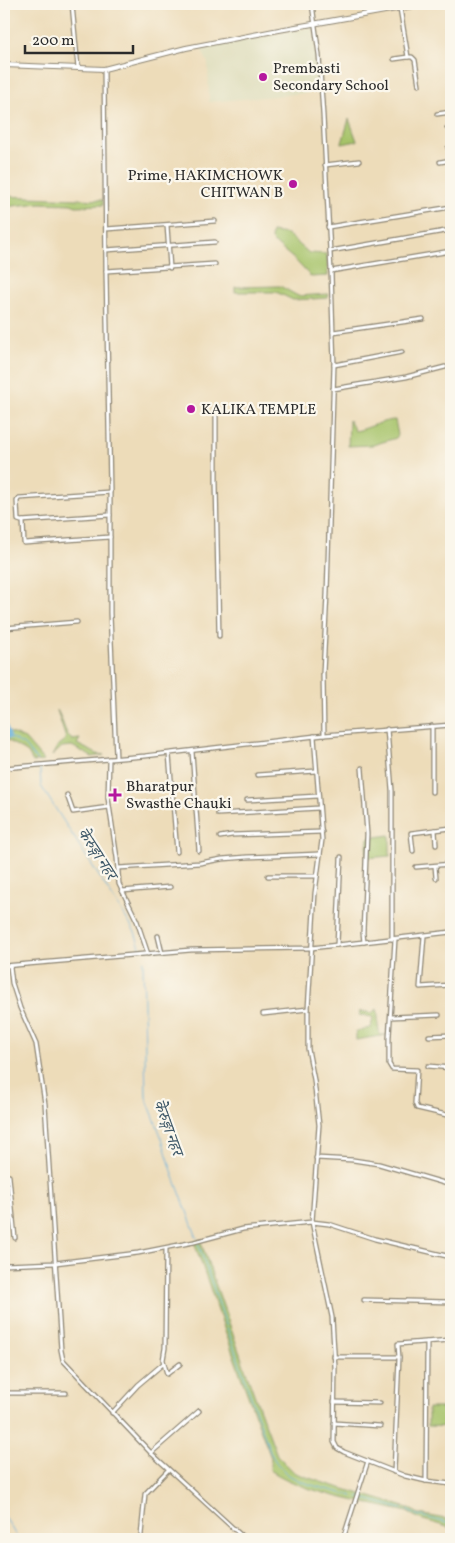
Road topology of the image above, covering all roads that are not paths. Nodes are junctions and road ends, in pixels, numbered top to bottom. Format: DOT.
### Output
graph roads {
  1 [pos="72,4"];
  2 [pos="312,4"];
  3 [pos="424,4"];
  4 [pos="400,8"];
  5 [pos="315,24"];
  6 [pos="408,57"];
  7 [pos="394,59"];
  8 [pos="4,65"];
  9 [pos="78,68"];
  10 [pos="104,69"];
  11 [pos="419,85"];
  12 [pos="451,112"];
  13 [pos="437,114"];
  14 [pos="451,160"];
  15 [pos="359,161"];
  16 [pos="440,162"];
  17 [pos="325,165"];
  18 [pos="451,207"];
  19 [pos="215,221"];
  20 [pos="166,224"];
  21 [pos="328,227"];
  22 [pos="106,229"];
  23 [pos="451,230"];
  24 [pos="215,242"];
  25 [pos="168,246"];
  26 [pos="106,250"];
  27 [pos="330,251"];
  28 [pos="451,252"];
  29 [pos="215,264"];
  30 [pos="170,268"];
  31 [pos="106,271"];
  32 [pos="331,271"];
  33 [pos="423,318"];
  34 [pos="333,332"];
  35 [pos="402,352"];
  36 [pos="334,365"];
  37 [pos="445,367"];
  38 [pos="333,389"];
  39 [pos="216,415"];
  40 [pos="110,492"];
  41 [pos="110,515"];
  42 [pos="23,521"];
  43 [pos="110,537"];
  44 [pos="4,608"];
  45 [pos="4,620"];
  46 [pos="78,622"];
  47 [pos="4,628"];
  48 [pos="219,636"];
  49 [pos="451,725"];
  50 [pos="432,726"];
  51 [pos="387,729"];
  52 [pos="324,735"];
  53 [pos="314,736"];
  54 [pos="192,751"];
  55 [pos="170,754"];
  56 [pos="116,758"];
  57 [pos="109,759"];
  58 [pos="4,768"];
  59 [pos="362,768"];
  60 [pos="316,771"];
  61 [pos="257,775"];
  62 [pos="432,792"];
  63 [pos="67,795"];
  64 [pos="318,796"];
  65 [pos="247,800"];
  66 [pos="109,807"];
  67 [pos="319,808"];
  68 [pos="218,814"];
  69 [pos="451,828"];
  70 [pos="434,830"];
  71 [pos="322,832"];
  72 [pos="220,837"];
  73 [pos="436,845"];
  74 [pos="199,851"];
  75 [pos="413,851"];
  76 [pos="177,852"];
  77 [pos="320,854"];
  78 [pos="341,857"];
  79 [pos="451,864"];
  80 [pos="435,866"];
  81 [pos="416,867"];
  82 [pos="118,868"];
  83 [pos="268,876"];
  84 [pos="317,876"];
  85 [pos="436,878"];
  86 [pos="170,888"];
  87 [pos="122,891"];
  88 [pos="451,932"];
  89 [pos="158,936"];
  90 [pos="424,936"];
  91 [pos="394,939"];
  92 [pos="364,942"];
  93 [pos="337,945"];
  94 [pos="311,948"];
  95 [pos="162,953"];
  96 [pos="148,954"];
  97 [pos="4,966"];
  98 [pos="10,966"];
  99 [pos="451,985"];
  100 [pos="308,1009"];
  101 [pos="263,1014"];
  102 [pos="438,1015"];
  103 [pos="391,1017"];
  104 [pos="451,1035"];
  105 [pos="429,1036"];
  106 [pos="428,1066"];
  107 [pos="451,1068"];
  108 [pos="451,1116"];
  109 [pos="316,1158"];
  110 [pos="9,1176"];
  111 [pos="451,1185"];
  112 [pos="4,1212"];
  113 [pos="12,1212"];
  114 [pos="312,1222"];
  115 [pos="14,1238"];
  116 [pos="166,1248"];
  117 [pos="451,1257"];
  118 [pos="55,1263"];
  119 [pos="4,1265"];
  120 [pos="364,1300"];
  121 [pos="451,1302"];
  122 [pos="451,1340"];
  123 [pos="427,1342"];
  124 [pos="334,1357"];
  125 [pos="399,1357"];
  126 [pos="164,1364"];
  127 [pos="180,1364"];
  128 [pos="4,1393"];
  129 [pos="66,1393"];
  130 [pos="334,1402"];
  131 [pos="380,1403"];
  132 [pos="199,1411"];
  133 [pos="112,1413"];
  134 [pos="334,1423"];
  135 [pos="380,1426"];
  136 [pos="151,1453"];
  137 [pos="368,1461"];
  138 [pos="168,1470"];
  139 [pos="394,1472"];
  140 [pos="426,1481"];
  141 [pos="451,1484"];
  142 [pos="140,1535"];
  143 [pos="245,1539"];
  144 [pos="343,1539"];
  1 -- 9 [label="street"];
  2 -- 5 [label="street"];
  3 -- 4 [label="main road"];
  4 -- 5 [label="main road"];
  4 -- 6 [label="street"];
  5 -- 10 [label="main road"];
  5 -- 17 [label="street"];
  6 -- 7 [label="street"];
  6 -- 11 [label="street"];
  8 -- 9 [label="main road"];
  9 -- 10 [label="main road"];
  10 -- 22 [label="street"];
  12 -- 13 [label="street"];
  14 -- 16 [label="street"];
  15 -- 17 [label="street"];
  17 -- 21 [label="street"];
  18 -- 21 [label="street"];
  19 -- 20 [label="street"];
  20 -- 22 [label="street"];
  20 -- 25 [label="street"];
  21 -- 27 [label="street"];
  22 -- 26 [label="street"];
  23 -- 27 [label="street"];
  24 -- 25 [label="street"];
  25 -- 26 [label="street"];
  25 -- 30 [label="street"];
  26 -- 31 [label="street"];
  27 -- 32 [label="street"];
  28 -- 32 [label="street"];
  29 -- 30 [label="street"];
  30 -- 31 [label="street"];
  31 -- 40 [label="street"];
  32 -- 34 [label="street"];
  33 -- 34 [label="street"];
  34 -- 36 [label="street"];
  35 -- 36 [label="street"];
  36 -- 38 [label="street"];
  37 -- 38 [label="street"];
  38 -- 52 [label="street"];
  39 -- 48 [label="street"];
  40 -- 41 [label="street"];
  40 -- 42 [label="street"];
  41 -- 42 [label="street"];
  41 -- 43 [label="street"];
  42 -- 43 [label="street"];
  43 -- 56 [label="street"];
  44 -- 45 [label="street"];
  46 -- 47 [label="street"];
  49 -- 50 [label="street"];
  50 -- 51 [label="street"];
  50 -- 62 [label="street"];
  51 -- 52 [label="street"];
  51 -- 91 [label="street"];
  52 -- 53 [label="street"];
  53 -- 54 [label="street"];
  53 -- 60 [label="street"];
  54 -- 55 [label="street"];
  54 -- 74 [label="street"];
  55 -- 56 [label="street"];
  55 -- 76 [label="street"];
  56 -- 57 [label="street"];
  57 -- 58 [label="street"];
  57 -- 66 [label="street"];
  59 -- 92 [label="street"];
  60 -- 61 [label="street"];
  60 -- 64 [label="street"];
  63 -- 66 [label="street"];
  64 -- 65 [label="street"];
  64 -- 67 [label="street"];
  66 -- 82 [label="street"];
  67 -- 68 [label="street"];
  67 -- 71 [label="street"];
  69 -- 70 [label="street"];
  70 -- 73 [label="street"];
  70 -- 75 [label="street"];
  71 -- 72 [label="street"];
  71 -- 77 [label="street"];
  77 -- 82 [label="street"];
  77 -- 84 [label="street"];
  78 -- 93 [label="street"];
  79 -- 80 [label="street"];
  80 -- 81 [label="street"];
  80 -- 85 [label="street"];
  82 -- 87 [label="street"];
  83 -- 84 [label="street"];
  84 -- 94 [label="street"];
  86 -- 87 [label="street"];
  87 -- 96 [label="street"];
  88 -- 90 [label="street"];
  89 -- 95 [label="street"];
  90 -- 91 [label="street"];
  90 -- 99 [label="street"];
  91 -- 92 [label="street"];
  91 -- 103 [label="street"];
  92 -- 93 [label="street"];
  93 -- 94 [label="street"];
  94 -- 95 [label="street"];
  94 -- 100 [label="street"];
  95 -- 96 [label="street"];
  96 -- 98 [label="street"];
  97 -- 98 [label="street"];
  98 -- 118 [label="street"];
  100 -- 101 [label="street"];
  100 -- 109 [label="street"];
  102 -- 103 [label="street"];
  103 -- 108 [label="street"];
  104 -- 105 [label="street"];
  106 -- 107 [label="street"];
  109 -- 111 [label="street"];
  109 -- 114 [label="street"];
  110 -- 113 [label="street"];
  112 -- 113 [label="street"];
  113 -- 115 [label="street"];
  114 -- 116 [label="street"];
  114 -- 117 [label="street"];
  114 -- 124 [label="street"];
  116 -- 118 [label="street"];
  116 -- 126 [label="street"];
  118 -- 119 [label="street"];
  118 -- 133 [label="street"];
  120 -- 121 [label="street"];
  122 -- 123 [label="street"];
  123 -- 125 [label="street"];
  123 -- 140 [label="street"];
  124 -- 125 [label="street"];
  124 -- 130 [label="street"];
  125 -- 139 [label="street"];
  126 -- 127 [label="street"];
  126 -- 133 [label="street"];
  128 -- 129 [label="street"];
  130 -- 131 [label="street"];
  130 -- 134 [label="street"];
  132 -- 136 [label="street"];
  133 -- 136 [label="street"];
  134 -- 135 [label="street"];
  134 -- 137 [label="street"];
  136 -- 138 [label="street"];
  137 -- 139 [label="street"];
  137 -- 144 [label="street"];
  138 -- 142 [label="street"];
  138 -- 143 [label="street"];
  139 -- 140 [label="street"];
  140 -- 141 [label="street"];
}
